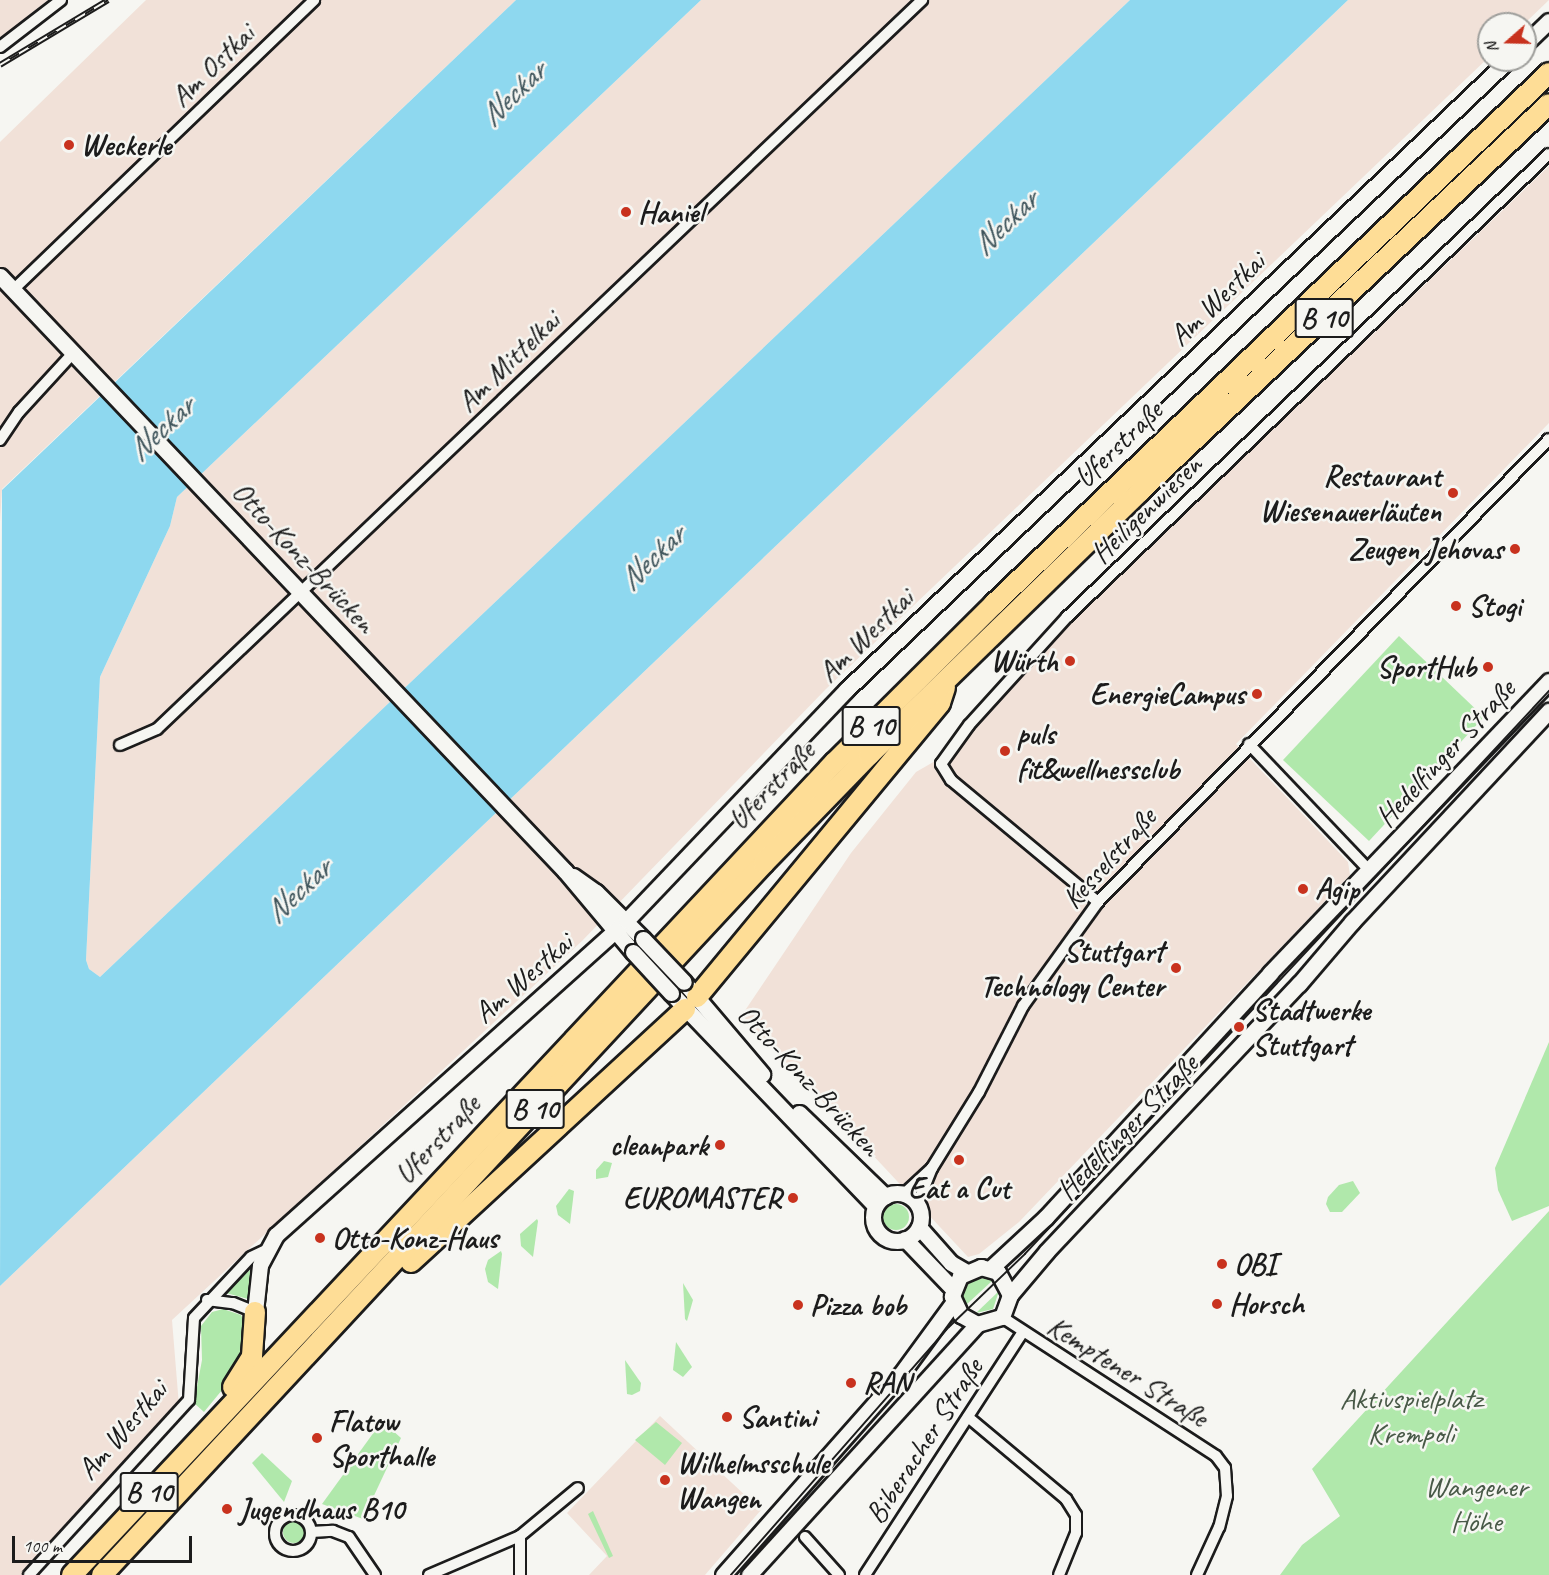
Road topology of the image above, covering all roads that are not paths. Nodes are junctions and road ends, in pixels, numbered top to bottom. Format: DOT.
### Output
graph roads {
  1 [pos="61,0"];
  2 [pos="314,0"];
  3 [pos="922,0"];
  4 [pos="1549,21"];
  5 [pos="1537,32"];
  6 [pos="0,47"];
  7 [pos="1495,72"];
  8 [pos="1549,73"];
  9 [pos="1549,104"];
  10 [pos="1549,154"];
  11 [pos="4,281"];
  12 [pos="74,352"];
  13 [pos="1549,439"];
  14 [pos="0,440"];
  15 [pos="300,592"];
  16 [pos="948,676"];
  17 [pos="1549,681"];
  18 [pos="1549,711"];
  19 [pos="1249,744"];
  20 [pos="120,745"];
  21 [pos="565,872"];
  22 [pos="1370,872"];
  23 [pos="1098,902"];
  24 [pos="626,921"];
  25 [pos="615,932"];
  26 [pos="691,1003"];
  27 [pos="932,1168"];
  28 [pos="904,1194"];
  29 [pos="880,1201"];
  30 [pos="917,1205"];
  31 [pos="918,1227"];
  32 [pos="905,1239"];
  33 [pos="264,1251"];
  34 [pos="991,1268"];
  35 [pos="965,1271"];
  36 [pos="384,1274"];
  37 [pos="1010,1295"];
  38 [pos="953,1296"];
  39 [pos="207,1300"];
  40 [pos="255,1312"];
  41 [pos="1002,1317"];
  42 [pos="977,1324"];
  43 [pos="1023,1332"];
  44 [pos="226,1410"];
  45 [pos="968,1417"];
  46 [pos="578,1488"];
  47 [pos="311,1532"];
  48 [pos="520,1536"];
  49 [pos="805,1537"];
  50 [pos="29,1575"];
  51 [pos="72,1575"];
  52 [pos="102,1575"];
  53 [pos="375,1575"];
  54 [pos="429,1575"];
  55 [pos="520,1575"];
  56 [pos="723,1575"];
  57 [pos="749,1575"];
  58 [pos="839,1575"];
  59 [pos="865,1575"];
  60 [pos="1059,1575"];
  61 [pos="1197,1575"];
  1 -- 6 [label="street"];
  2 -- 11 [label="street, Am Ostkai"];
  3 -- 15 [label="street, Am Mittelkai"];
  4 -- 5 [label="street"];
  7 -- 24 [label="street, Am Westkai"];
  8 -- 44 [label="highway, Uferstraße / B 10"];
  9 -- 16 [label="highway, Uferstraße / B 10"];
  10 -- 23 [label="street, Heiligenwiesen"];
  11 -- 12 [label="street, Otto-Konz-Brücken"];
  12 -- 14 [label="street"];
  12 -- 15 [label="street, Otto-Konz-Brücken"];
  13 -- 19 [label="street, Kesselstraße"];
  15 -- 20 [label="street, Am Mittelkai"];
  15 -- 21 [label="street, Otto-Konz-Brücken"];
  16 -- 26 [label="highway, B 10"];
  16 -- 36 [label="highway, Uferstraße / B 10"];
  17 -- 22 [label="street, Hedelfinger Straße"];
  18 -- 37 [label="street, Hedelfinger Straße"];
  19 -- 22 [label="street"];
  19 -- 23 [label="street, Kesselstraße"];
  21 -- 24 [label="street, Otto-Konz-Brücken"];
  21 -- 25 [label="street, Otto-Konz-Brücken"];
  22 -- 34 [label="street, Hedelfinger Straße"];
  23 -- 27 [label="street, Kesselstraße"];
  24 -- 25 [label="street, Am Westkai"];
  24 -- 26 [label="street, Otto-Konz-Brücken, bridge"];
  25 -- 26 [label="street, Otto-Konz-Brücken, bridge"];
  25 -- 33 [label="street, Am Westkai"];
  26 -- 29 [label="street, Otto-Konz-Brücken"];
  26 -- 36 [label="highway, B 10"];
  27 -- 28 [label="street, Kesselstraße"];
  27 -- 30 [label="street, Kesselstraße"];
  28 -- 29 [label="street, Otto-Konz-Brücken"];
  28 -- 30 [label="street"];
  29 -- 32 [label="street, Otto-Konz-Brücken"];
  30 -- 31 [label="street"];
  31 -- 32 [label="street"];
  31 -- 35 [label="street"];
  32 -- 38 [label="street, Otto-Konz-Brücken"];
  33 -- 39 [label="street, Am Westkai"];
  33 -- 40 [label="street"];
  34 -- 35 [label="street"];
  34 -- 37 [label="street"];
  35 -- 38 [label="street"];
  36 -- 52 [label="highway, Uferstraße / B 10"];
  37 -- 41 [label="street, Hedelfinger Straße"];
  38 -- 42 [label="street, Otto-Konz-Brücken"];
  38 -- 56 [label="street"];
  39 -- 40 [label="street"];
  39 -- 50 [label="street, Am Westkai"];
  40 -- 44 [label="highway, B 10"];
  41 -- 42 [label="street"];
  41 -- 43 [label="street, Kemptener Straße"];
  42 -- 57 [label="street"];
  43 -- 45 [label="street, Biberacher Straße"];
  43 -- 61 [label="street, Kemptener Straße"];
  44 -- 51 [label="highway, Uferstraße / B 10"];
  45 -- 59 [label="street, Biberacher Straße"];
  45 -- 60 [label="street"];
  46 -- 48 [label="street"];
  47 -- 53 [label="street"];
  48 -- 54 [label="street"];
  48 -- 55 [label="street"];
  49 -- 58 [label="street"];
}
